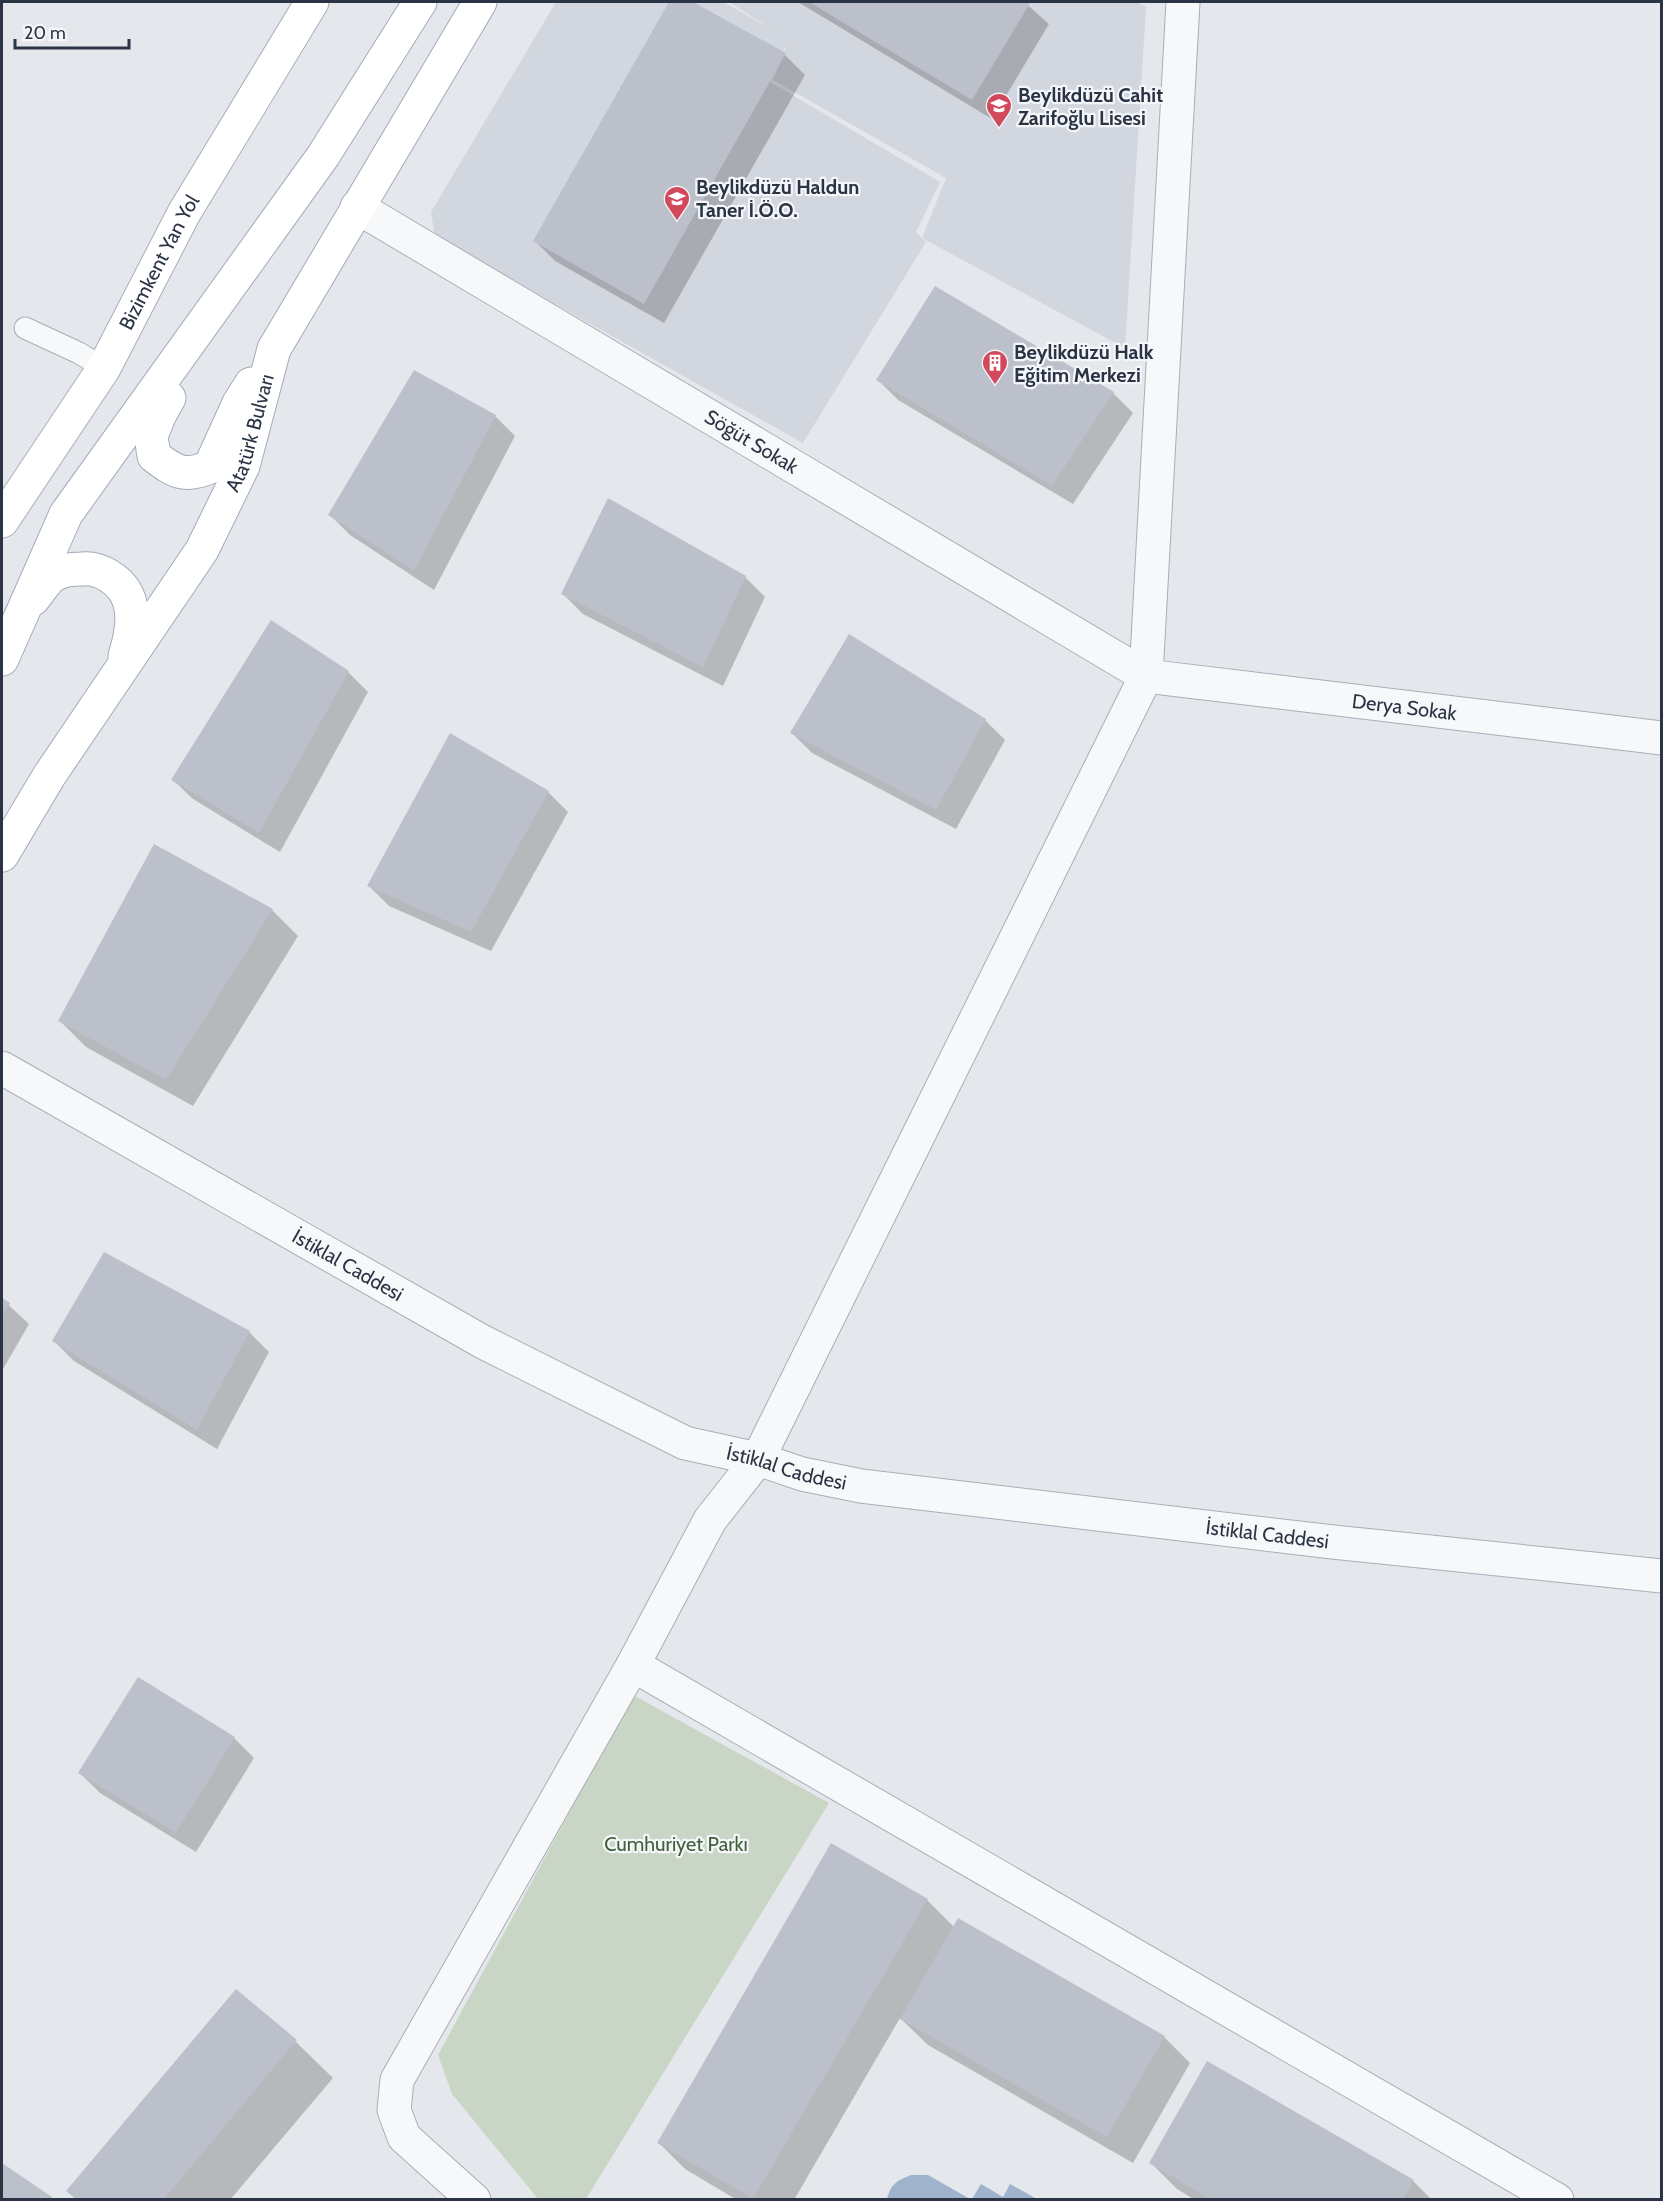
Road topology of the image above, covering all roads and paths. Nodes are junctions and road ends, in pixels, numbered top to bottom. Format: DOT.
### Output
graph roads {
  1 [pos="312,2"];
  2 [pos="420,2"];
  3 [pos="480,2"];
  4 [pos="1183,2"];
  5 [pos="357,207"];
  6 [pos="207,321"];
  7 [pos="25,328"];
  8 [pos="274,349"];
  9 [pos="104,368"];
  10 [pos="2,521"];
  11 [pos="6,647"];
  12 [pos="122,669"];
  13 [pos="1146,676"];
  14 [pos="1662,738"];
  15 [pos="2,855"];
  16 [pos="2,1068"];
  17 [pos="758,1460"];
  18 [pos="1662,1576"];
  19 [pos="633,1665"];
  20 [pos="474,2199"];
  21 [pos="1557,2199"];
  1 -- 9 [label="main road, Bizimkent Yan Yol"];
  2 -- 6 [label="main road"];
  3 -- 5 [label="main road, Atatürk Bulvarı"];
  4 -- 13 [label="street"];
  5 -- 8 [label="main road, Atatürk Bulvarı"];
  5 -- 13 [label="street, Söğüt Sokak"];
  6 -- 8 [label="main road"];
  6 -- 11 [label="main road"];
  7 -- 9 [label="lane"];
  8 -- 12 [label="main road, Atatürk Bulvarı"];
  9 -- 10 [label="main road, Bizimkent Yan Yol"];
  11 -- 12 [label="main road"];
  12 -- 15 [label="main road, Atatürk Bulvarı"];
  13 -- 14 [label="street, Derya Sokak"];
  13 -- 17 [label="street"];
  16 -- 17 [label="street, İstiklal Caddesi"];
  17 -- 18 [label="street, İstiklal Caddesi"];
  17 -- 19 [label="street"];
  19 -- 20 [label="street"];
  19 -- 21 [label="street"];
}
